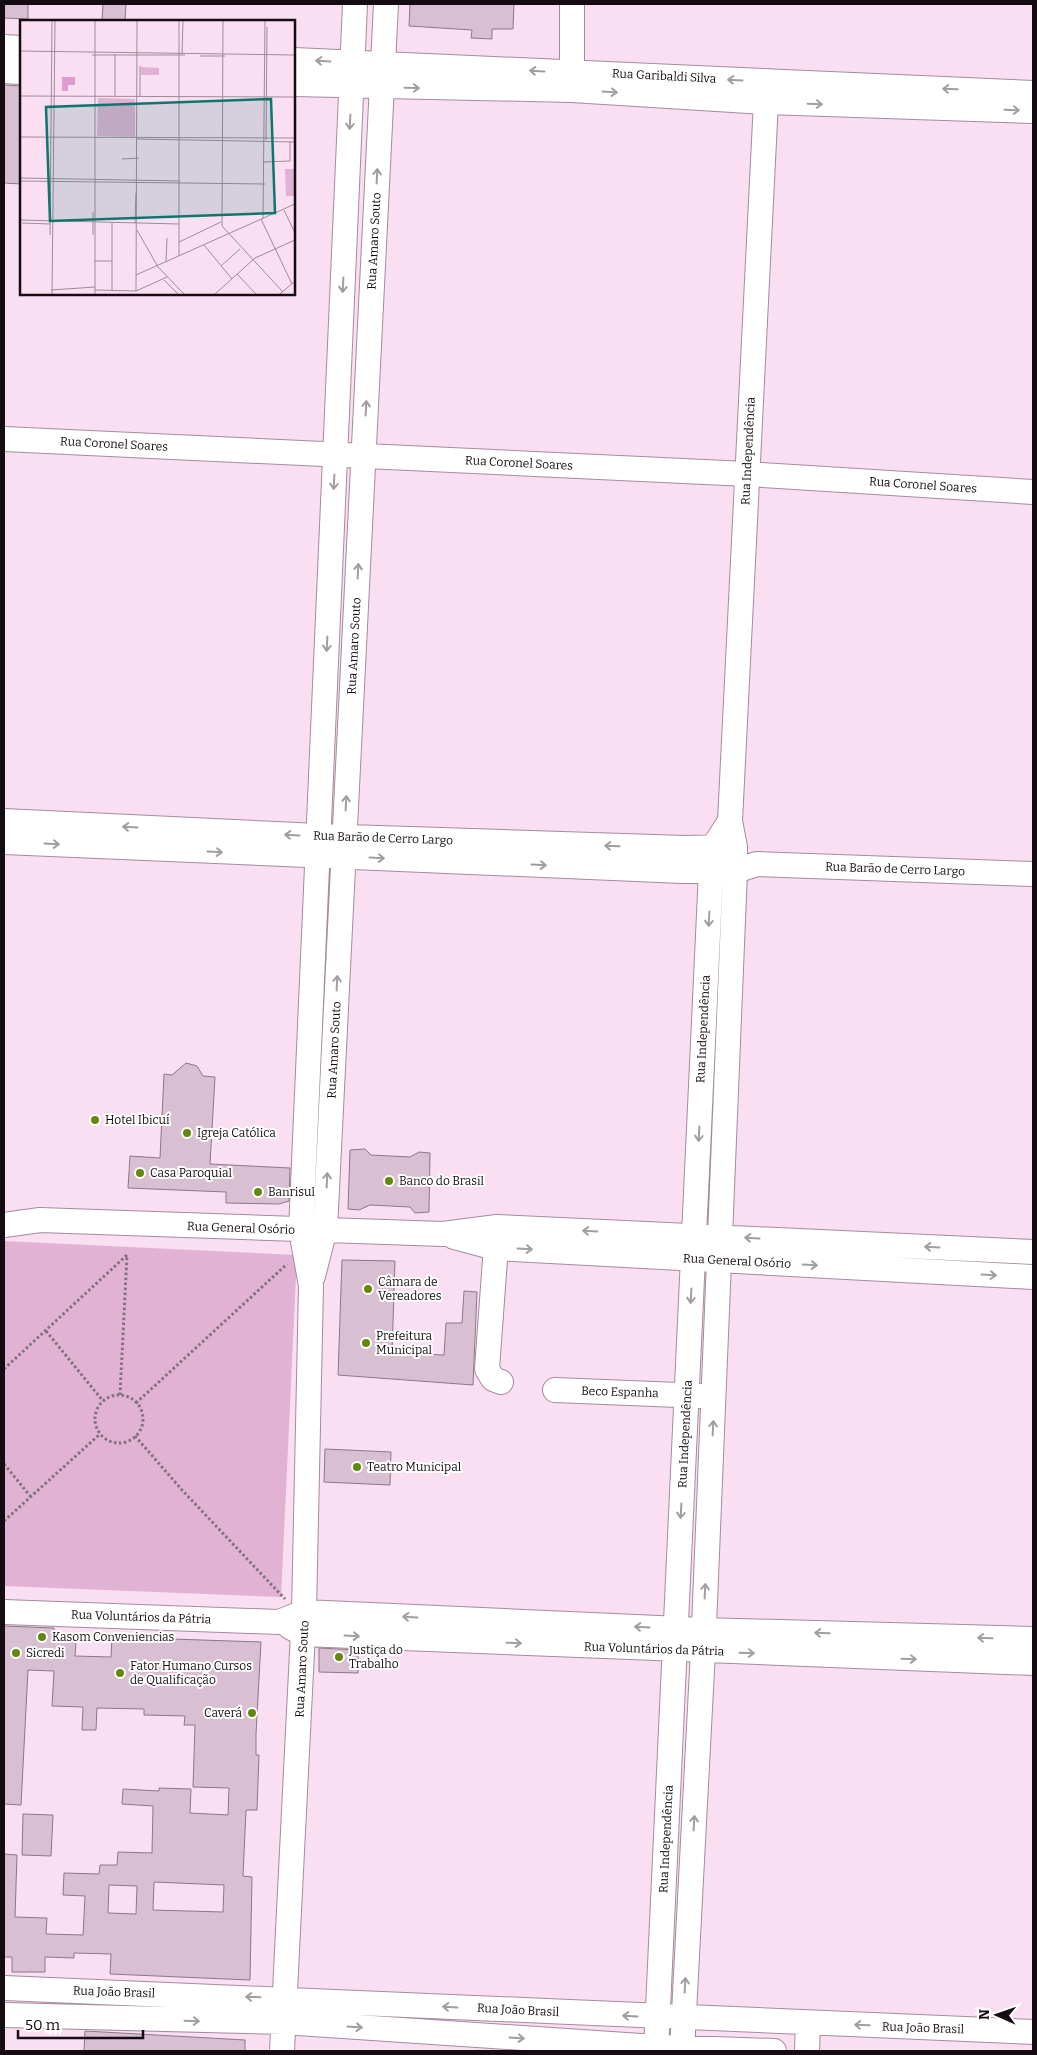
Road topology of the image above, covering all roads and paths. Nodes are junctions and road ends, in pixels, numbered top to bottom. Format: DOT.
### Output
graph roads {
  1 [pos="355,4"];
  2 [pos="386,4"];
  3 [pos="572,4"];
  4 [pos="4,47"];
  5 [pos="20,48"];
  6 [pos="295,60"];
  7 [pos="353,62"];
  8 [pos="382,64"];
  9 [pos="4,71"];
  10 [pos="20,72"];
  11 [pos="572,81"];
  12 [pos="295,84"];
  13 [pos="352,87"];
  14 [pos="381,87"];
  15 [pos="767,91"];
  16 [pos="1033,93"];
  17 [pos="974,100"];
  18 [pos="1033,111"];
  19 [pos="4,439"];
  20 [pos="335,454"];
  21 [pos="364,456"];
  22 [pos="747,474"];
  23 [pos="1033,492"];
  24 [pos="4,821"];
  25 [pos="81,835"];
  26 [pos="4,842"];
  27 [pos="318,846"];
  28 [pos="344,846"];
  29 [pos="735,857"];
  30 [pos="645,858"];
  31 [pos="711,870"];
  32 [pos="1033,874"];
  33 [pos="700,1106"];
  34 [pos="727,1107"];
  35 [pos="4,1212"];
  36 [pos="40,1220"];
  37 [pos="4,1225"];
  38 [pos="325,1229"];
  39 [pos="301,1230"];
  40 [pos="496,1237"];
  41 [pos="722,1237"];
  42 [pos="693,1247"];
  43 [pos="961,1249"];
  44 [pos="1033,1252"];
  45 [pos="721,1260"];
  46 [pos="290,1262"];
  47 [pos="962,1274"];
  48 [pos="1033,1277"];
  49 [pos="310,1286"];
  50 [pos="46,1331"];
  51 [pos="4,1368"];
  52 [pos="501,1382"];
  53 [pos="555,1390"];
  54 [pos="120,1395"];
  55 [pos="686,1395"];
  56 [pos="714,1397"];
  57 [pos="103,1401"];
  58 [pos="136,1403"];
  59 [pos="100,1434"];
  60 [pos="135,1436"];
  61 [pos="4,1464"];
  62 [pos="31,1496"];
  63 [pos="4,1521"];
  64 [pos="4,1612"];
  65 [pos="304,1623"];
  66 [pos="940,1636"];
  67 [pos="675,1639"];
  68 [pos="1033,1639"];
  69 [pos="703,1641"];
  70 [pos="940,1660"];
  71 [pos="1033,1663"];
  72 [pos="669,1779"];
  73 [pos="696,1781"];
  74 [pos="4,1988"];
  75 [pos="285,1998"];
  76 [pos="4,2016"];
  77 [pos="658,2017"];
  78 [pos="683,2018"];
  79 [pos="283,2022"];
  80 [pos="808,2023"];
  81 [pos="1033,2032"];
  82 [pos="656,2049"];
  83 [pos="682,2050"];
  84 [pos="282,2051"];
  85 [pos="774,2051"];
  86 [pos="807,2051"];
  1 -- 7 [label="street, Rua Amaro Souto"];
  2 -- 8 [label="street, Rua Amaro Souto"];
  3 -- 11 [label="street"];
  4 -- 5 [label="street"];
  7 -- 6 [label="street, Rua Garibaldi Silva, one-way"];
  7 -- 8 [label="street, Rua Garibaldi Silva"];
  7 -- 13 [label="street, Rua Amaro Souto"];
  11 -- 8 [label="street, Rua Garibaldi Silva, one-way"];
  8 -- 14 [label="street, Rua Amaro Souto"];
  9 -- 10 [label="street"];
  14 -- 11 [label="street, Rua Garibaldi Silva, one-way"];
  11 -- 15 [label="street, Rua Garibaldi Silva"];
  12 -- 13 [label="street, Rua Garibaldi Silva"];
  13 -- 14 [label="street, Rua Garibaldi Silva"];
  13 -- 20 [label="street, Rua Amaro Souto, one-way"];
  21 -- 14 [label="street, Rua Amaro Souto, one-way"];
  15 -- 17 [label="street, Rua Garibaldi Silva"];
  15 -- 22 [label="street, Rua Independência"];
  16 -- 17 [label="street, Rua Garibaldi Silva"];
  17 -- 18 [label="street, Rua Garibaldi Silva, one-way"];
  19 -- 20 [label="street, Rua Coronel Soares"];
  20 -- 21 [label="street, Rua Coronel Soares"];
  20 -- 27 [label="street, Rua Amaro Souto, one-way"];
  21 -- 22 [label="street, Rua Coronel Soares"];
  28 -- 21 [label="street, Rua Amaro Souto, one-way"];
  22 -- 23 [label="street, Rua Coronel Soares"];
  22 -- 29 [label="street, Rua Independência"];
  24 -- 25 [label="street, Rua Barão de Cerro Largo"];
  26 -- 25 [label="street, Rua Barão de Cerro Largo, one-way"];
  25 -- 27 [label="street, Rua Barão de Cerro Largo"];
  27 -- 28 [label="street, Rua Barão de Cerro Largo"];
  27 -- 39 [label="street, Rua Amaro Souto"];
  28 -- 30 [label="street, Rua Barão de Cerro Largo"];
  38 -- 28 [label="street, Rua Amaro Souto, one-way"];
  29 -- 30 [label="street, Rua Barão de Cerro Largo"];
  29 -- 31 [label="street, Rua Independência"];
  29 -- 32 [label="street, Rua Barão de Cerro Largo"];
  29 -- 34 [label="street, Rua Independência"];
  30 -- 31 [label="street, Rua Barão de Cerro Largo"];
  31 -- 33 [label="street, Rua Independência, one-way"];
  33 -- 34 [label="street"];
  33 -- 42 [label="street, Rua Independência, one-way"];
  34 -- 41 [label="street, Rua Independência"];
  35 -- 36 [label="street, Rua General Osório"];
  36 -- 37 [label="street, Rua General Osório"];
  36 -- 39 [label="street, Rua General Osório"];
  38 -- 39 [label="street, Rua General Osório"];
  38 -- 40 [label="street, Rua General Osório"];
  38 -- 49 [label="street, Rua Amaro Souto"];
  39 -- 49 [label="street, Rua Amaro Souto"];
  40 -- 42 [label="street, Rua General Osório"];
  40 -- 52 [label="street"];
  41 -- 42 [label="street, Rua General Osório"];
  43 -- 41 [label="street, Rua General Osório, one-way"];
  41 -- 45 [label="street, Rua Independência"];
  42 -- 45 [label="street, Rua General Osório"];
  42 -- 55 [label="street, Rua Independência, one-way"];
  43 -- 44 [label="street, Rua General Osório"];
  43 -- 47 [label="street"];
  45 -- 47 [label="street, Rua General Osório, one-way"];
  45 -- 56 [label="street, Rua Independência"];
  46 -- 58 [label="path"];
  47 -- 48 [label="street, Rua General Osório, one-way"];
  49 -- 65 [label="street, Rua Amaro Souto"];
  50 -- 51 [label="path"];
  50 -- 54 [label="path"];
  50 -- 57 [label="path"];
  53 -- 55 [label="street, Beco Espanha"];
  54 -- 57 [label="path"];
  54 -- 58 [label="path"];
  55 -- 56 [label="street, Beco Espanha"];
  55 -- 67 [label="street, Rua Independência, one-way"];
  69 -- 56 [label="street, Rua Independência, one-way"];
  57 -- 59 [label="path"];
  58 -- 60 [label="path"];
  59 -- 60 [label="path"];
  59 -- 62 [label="path"];
  60 -- 65 [label="path"];
  61 -- 62 [label="path"];
  62 -- 63 [label="path"];
  64 -- 65 [label="street, Rua Voluntários da Pátria"];
  65 -- 67 [label="street, Rua Voluntários da Pátria"];
  65 -- 75 [label="street, Rua Amaro Souto"];
  68 -- 66 [label="street, Rua Voluntários da Pátria, one-way"];
  66 -- 69 [label="street, Rua Voluntários da Pátria, one-way"];
  66 -- 70 [label="street"];
  67 -- 69 [label="street, Rua Voluntários da Pátria"];
  67 -- 72 [label="street, Rua Independência"];
  69 -- 70 [label="street, Rua Voluntários da Pátria, one-way"];
  69 -- 73 [label="street, Rua Independência"];
  70 -- 71 [label="street, Rua Voluntários da Pátria"];
  72 -- 73 [label="street"];
  72 -- 77 [label="street, Rua Independência"];
  78 -- 73 [label="street, Rua Independência, one-way"];
  75 -- 74 [label="street, Rua João Brasil, one-way"];
  77 -- 75 [label="street, Rua João Brasil, one-way"];
  75 -- 79 [label="street, Rua Amaro Souto"];
  76 -- 79 [label="street, one-way"];
  77 -- 78 [label="street, Rua João Brasil"];
  77 -- 82 [label="street, Rua Independência"];
  78 -- 80 [label="street, Rua João Brasil"];
  78 -- 83 [label="street, Rua Independência"];
  79 -- 82 [label="street, one-way"];
  79 -- 84 [label="street, Rua Amaro Souto"];
  81 -- 80 [label="street, Rua João Brasil, one-way"];
  80 -- 86 [label="street"];
  82 -- 83 [label="street"];
  83 -- 85 [label="street"];
}
